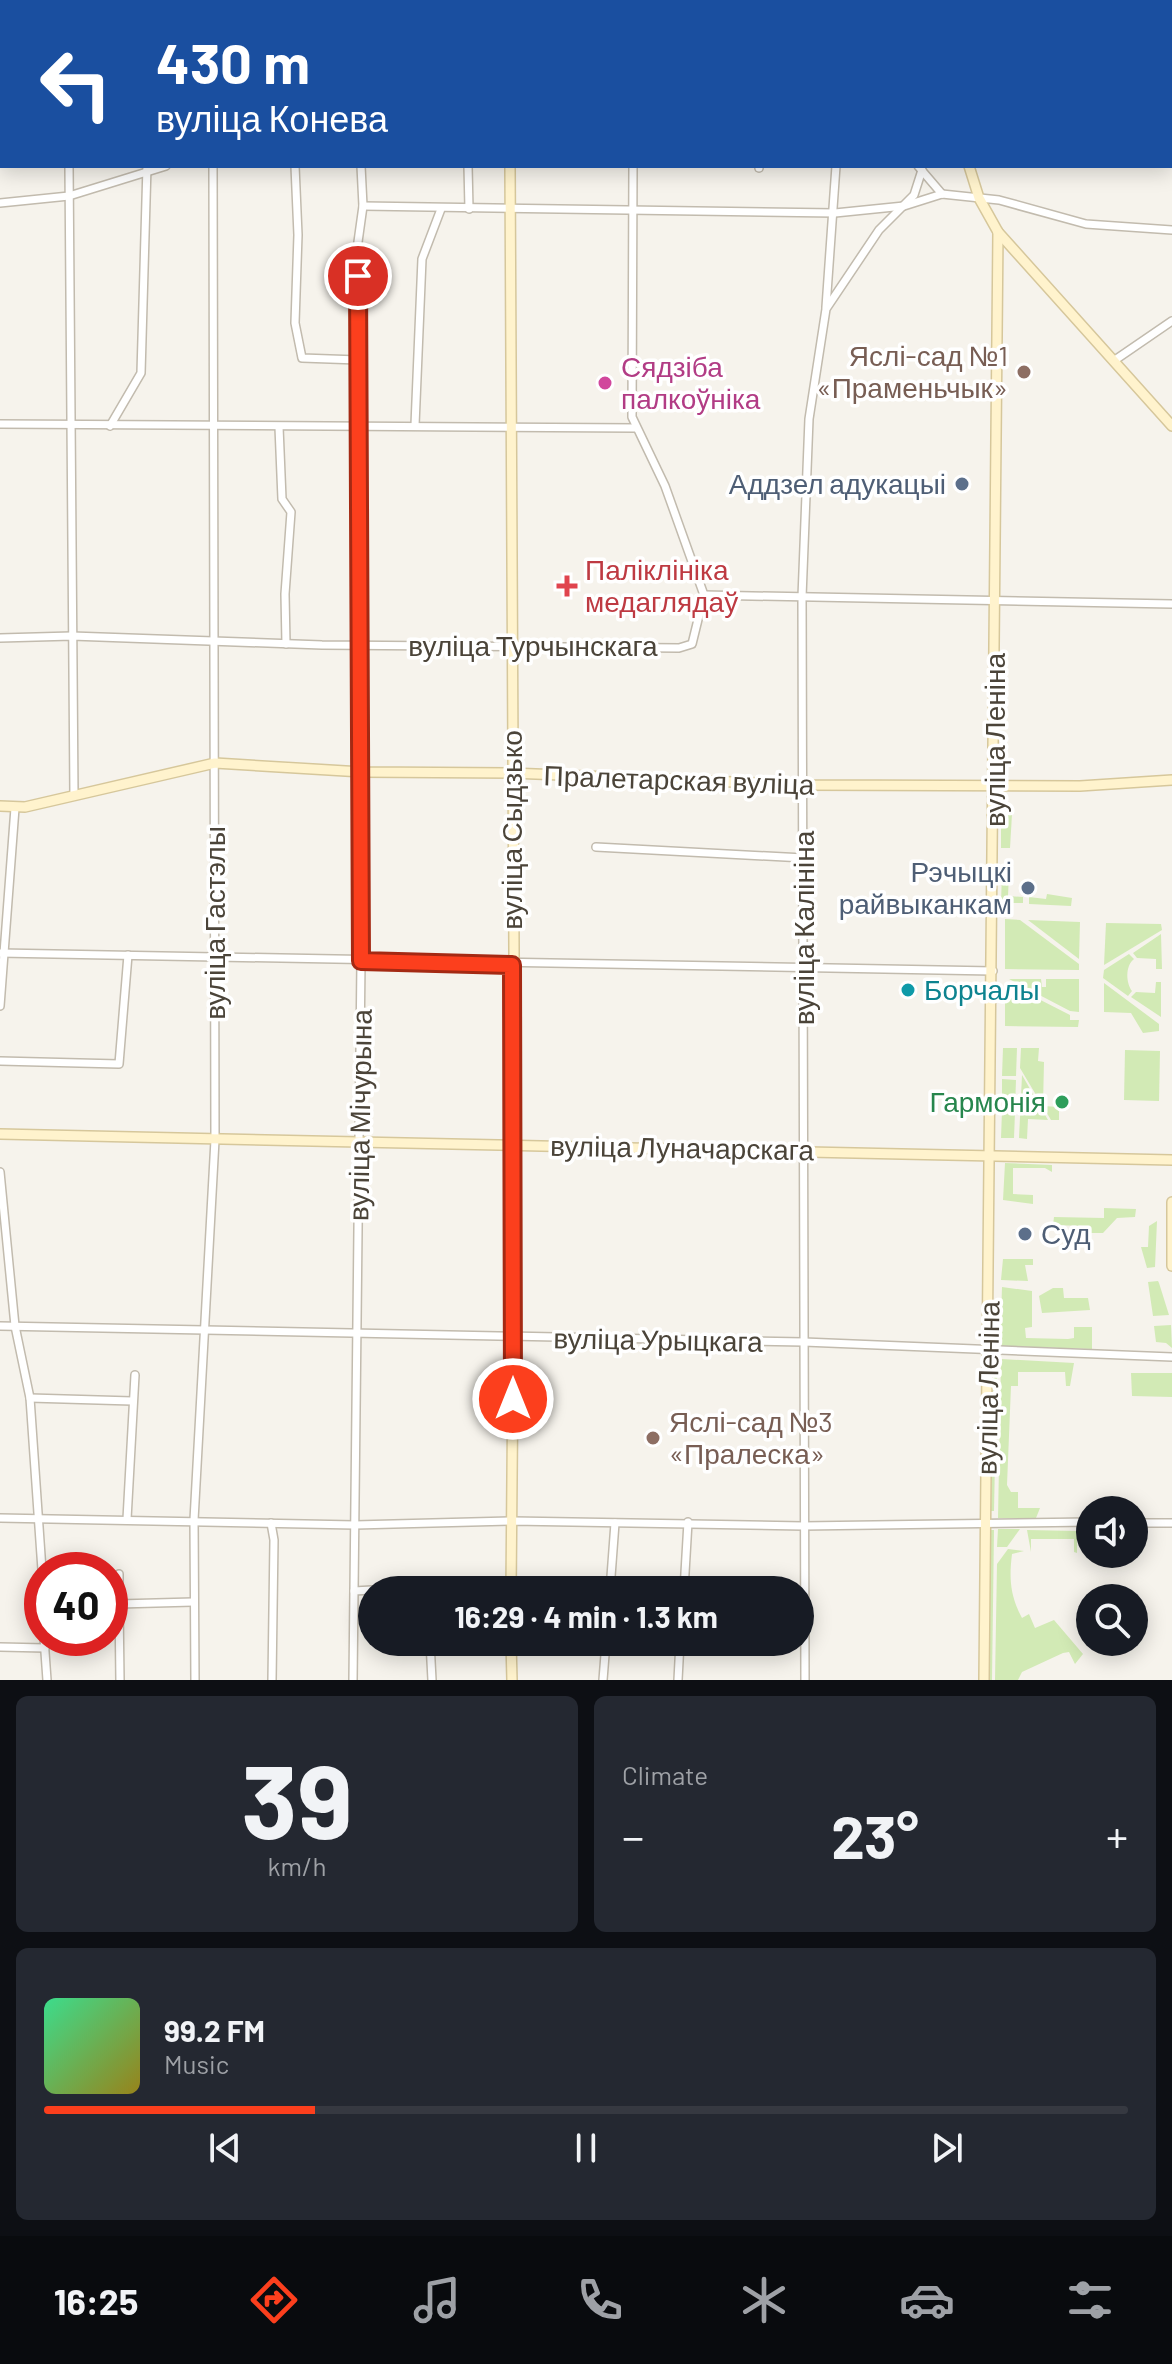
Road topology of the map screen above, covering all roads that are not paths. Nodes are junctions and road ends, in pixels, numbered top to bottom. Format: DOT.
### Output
graph roads {
  1 [pos="69,168"];
  2 [pos="213,168"];
  3 [pos="295,168"];
  4 [pos="361,168"];
  5 [pos="468,168"];
  6 [pos="510,168"];
  7 [pos="633,168"];
  8 [pos="836,168"];
  9 [pos="920,168"];
  10 [pos="970,168"];
  11 [pos="147,169"];
  12 [pos="942,194"];
  13 [pos="69,196"];
  14 [pos="979,198"];
  15 [pos="0,203"];
  16 [pos="363,206"];
  17 [pos="904,206"];
  18 [pos="510,207"];
  19 [pos="631,207"];
  20 [pos="441,209"];
  21 [pos="469,209"];
  22 [pos="835,213"];
  23 [pos="1172,230"];
  24 [pos="998,232"];
  25 [pos="826,309"];
  26 [pos="1172,321"];
  27 [pos="358,360"];
  28 [pos="1115,360"];
  29 [pos="0,424"];
  30 [pos="73,425"];
  31 [pos="415,425"];
  32 [pos="509,425"];
  33 [pos="110,426"];
  34 [pos="212,426"];
  35 [pos="1172,426"];
  36 [pos="279,427"];
  37 [pos="357,427"];
  38 [pos="636,428"];
  39 [pos="704,595"];
  40 [pos="802,597"];
  41 [pos="996,601"];
  42 [pos="1172,604"];
  43 [pos="72,636"];
  44 [pos="0,638"];
  45 [pos="213,642"];
  46 [pos="286,644"];
  47 [pos="362,645"];
  48 [pos="511,646"];
  49 [pos="215,763"];
  50 [pos="362,772"];
  51 [pos="511,773"];
  52 [pos="1172,780"];
  53 [pos="805,785"];
  54 [pos="994,785"];
  55 [pos="74,796"];
  56 [pos="0,806"];
  57 [pos="15,808"];
  58 [pos="596,847"];
  59 [pos="804,858"];
  60 [pos="1,953"];
  61 [pos="128,955"];
  62 [pos="215,959"];
  63 [pos="361,961"];
  64 [pos="512,965"];
  65 [pos="803,968"];
  66 [pos="993,971"];
  67 [pos="0,1006"];
  68 [pos="0,1061"];
  69 [pos="0,1134"];
  70 [pos="215,1140"];
  71 [pos="359,1144"];
  72 [pos="515,1145"];
  73 [pos="805,1150"];
  74 [pos="992,1154"];
  75 [pos="1172,1160"];
  76 [pos="0,1172"];
  77 [pos="1172,1202"];
  78 [pos="1172,1266"];
  79 [pos="0,1326"];
  80 [pos="15,1326"];
  81 [pos="207,1333"];
  82 [pos="358,1334"];
  83 [pos="512,1337"];
  84 [pos="804,1342"];
  85 [pos="988,1352"];
  86 [pos="1172,1357"];
  87 [pos="135,1375"];
  88 [pos="30,1398"];
  89 [pos="132,1401"];
  90 [pos="0,1518"];
  91 [pos="41,1518"];
  92 [pos="127,1519"];
  93 [pos="194,1520"];
  94 [pos="513,1521"];
  95 [pos="986,1521"];
  96 [pos="688,1522"];
  97 [pos="1076,1522"];
  98 [pos="271,1523"];
  99 [pos="615,1523"];
  100 [pos="1148,1523"];
  101 [pos="1172,1523"];
  102 [pos="355,1525"];
  103 [pos="803,1526"];
  104 [pos="42,1552"];
  105 [pos="511,1576"];
  106 [pos="611,1576"];
  107 [pos="685,1576"];
  108 [pos="354,1591"];
  109 [pos="358,1591"];
  110 [pos="193,1602"];
  111 [pos="128,1604"];
  112 [pos="0,1647"];
  113 [pos="24,1648"];
  114 [pos="46,1656"];
  115 [pos="120,1656"];
  116 [pos="431,1656"];
  117 [pos="511,1656"];
  118 [pos="605,1656"];
  119 [pos="679,1656"];
  120 [pos="47,1680"];
  121 [pos="120,1680"];
  122 [pos="195,1680"];
  123 [pos="272,1680"];
  124 [pos="353,1680"];
  125 [pos="432,1680"];
  126 [pos="512,1680"];
  127 [pos="603,1680"];
  128 [pos="678,1680"];
  129 [pos="805,1680"];
  130 [pos="984,1680"];
  1 -- 13 [label="street"];
  2 -- 34 [label="street, вуліца Гастэлы"];
  3 -- 27 [label="street"];
  4 -- 16 [label="street, вуліца Мічурына"];
  5 -- 21 [label="street"];
  6 -- 18 [label="street, вуліца Сыдзько"];
  7 -- 19 [label="street"];
  8 -- 22 [label="street"];
  9 -- 12 [label="street"];
  9 -- 17 [label="street"];
  10 -- 14 [label="street"];
  11 -- 13 [label="street"];
  11 -- 33 [label="street"];
  12 -- 14 [label="street"];
  12 -- 17 [label="street"];
  13 -- 15 [label="street"];
  13 -- 30 [label="street"];
  14 -- 23 [label="street"];
  14 -- 24 [label="street"];
  16 -- 20 [label="street"];
  16 -- 27 [label="street, вуліца Мічурына"];
  17 -- 22 [label="street"];
  17 -- 25 [label="street, вуліца Калініна"];
  18 -- 19 [label="street"];
  18 -- 21 [label="street"];
  18 -- 32 [label="street, вуліца Сыдзько"];
  19 -- 22 [label="street"];
  19 -- 38 [label="street"];
  20 -- 21 [label="street"];
  20 -- 31 [label="street"];
  22 -- 25 [label="street"];
  24 -- 28 [label="street"];
  24 -- 41 [label="street, вуліца Леніна"];
  25 -- 40 [label="street, вуліца Калініна"];
  26 -- 28 [label="street"];
  27 -- 37 [label="street, вуліца Мічурына"];
  28 -- 35 [label="street"];
  29 -- 30 [label="street"];
  30 -- 33 [label="street"];
  30 -- 43 [label="street"];
  31 -- 32 [label="street"];
  31 -- 37 [label="street"];
  32 -- 38 [label="street"];
  32 -- 48 [label="street, вуліца Сыдзько"];
  33 -- 34 [label="street"];
  34 -- 36 [label="street"];
  34 -- 45 [label="street, вуліца Гастэлы"];
  36 -- 37 [label="street"];
  36 -- 46 [label="street"];
  37 -- 47 [label="street, вуліца Мічурына"];
  38 -- 39 [label="street"];
  39 -- 40 [label="street"];
  39 -- 48 [label="street, вуліца Турчынскага"];
  40 -- 41 [label="street"];
  40 -- 53 [label="street, вуліца Калініна"];
  41 -- 42 [label="street"];
  41 -- 54 [label="street, вуліца Леніна"];
  43 -- 44 [label="street, вуліца Турчынскага"];
  43 -- 45 [label="street, вуліца Турчынскага"];
  43 -- 55 [label="street"];
  45 -- 46 [label="street, вуліца Турчынскага"];
  45 -- 49 [label="street, вуліца Гастэлы"];
  46 -- 47 [label="street, вуліца Турчынскага"];
  47 -- 48 [label="street, вуліца Турчынскага"];
  47 -- 50 [label="street, вуліца Мічурына"];
  48 -- 51 [label="street, вуліца Сыдзько"];
  49 -- 50 [label="street, Пралетарская вуліца"];
  49 -- 55 [label="street, Пралетарская вуліца"];
  49 -- 62 [label="street, вуліца Гастэлы"];
  50 -- 51 [label="street, Пралетарская вуліца"];
  50 -- 63 [label="street, вуліца Мічурына"];
  51 -- 53 [label="street, Пралетарская вуліца"];
  51 -- 64 [label="street, вуліца Сыдзько"];
  52 -- 54 [label="street, Пралетарская вуліца"];
  53 -- 54 [label="street, Пралетарская вуліца"];
  53 -- 59 [label="street, вуліца Калініна"];
  54 -- 66 [label="street, вуліца Леніна"];
  55 -- 57 [label="street, Пралетарская вуліца"];
  56 -- 57 [label="street, Пралетарская вуліца"];
  57 -- 60 [label="street"];
  58 -- 59 [label="street"];
  59 -- 65 [label="street, вуліца Калініна"];
  60 -- 61 [label="street"];
  60 -- 67 [label="street"];
  61 -- 62 [label="street"];
  61 -- 68 [label="street"];
  62 -- 63 [label="street"];
  62 -- 70 [label="street, вуліца Гастэлы"];
  63 -- 64 [label="street"];
  63 -- 71 [label="street, вуліца Мічурына"];
  64 -- 65 [label="street"];
  64 -- 72 [label="street, вуліца Сыдзько"];
  65 -- 66 [label="street"];
  65 -- 73 [label="street, вуліца Калініна"];
  66 -- 74 [label="street, вуліца Леніна"];
  69 -- 70 [label="street, вуліца Луначарскага"];
  70 -- 71 [label="street, вуліца Луначарскага"];
  70 -- 81 [label="street, вуліца Гастэлы"];
  71 -- 72 [label="street, вуліца Луначарскага"];
  71 -- 82 [label="street, вуліца Мічурына"];
  72 -- 73 [label="street, вуліца Луначарскага"];
  72 -- 83 [label="street, вуліца Сыдзько"];
  73 -- 74 [label="street, вуліца Луначарскага"];
  73 -- 84 [label="street, вуліца Калініна"];
  74 -- 75 [label="street, вуліца Луначарскага"];
  74 -- 85 [label="street, вуліца Леніна"];
  76 -- 80 [label="street"];
  77 -- 78 [label="street"];
  79 -- 80 [label="street, вуліца Урыцкага"];
  80 -- 81 [label="street, вуліца Урыцкага"];
  80 -- 88 [label="street"];
  81 -- 82 [label="street, вуліца Урыцкага"];
  81 -- 93 [label="street, вуліца Гастэлы"];
  82 -- 83 [label="street, вуліца Урыцкага"];
  82 -- 102 [label="street, вуліца Мічурына"];
  83 -- 84 [label="street, вуліца Урыцкага"];
  83 -- 94 [label="street, вуліца Сыдзько"];
  84 -- 85 [label="street, вуліца Урыцкага"];
  84 -- 103 [label="street, вуліца Калініна"];
  85 -- 86 [label="street, вуліца Урыцкага"];
  85 -- 95 [label="street, вуліца Леніна"];
  87 -- 89 [label="street"];
  88 -- 89 [label="street"];
  88 -- 91 [label="street"];
  89 -- 92 [label="street"];
  90 -- 91 [label="street"];
  91 -- 92 [label="street"];
  91 -- 104 [label="street"];
  92 -- 93 [label="street"];
  93 -- 98 [label="street"];
  93 -- 110 [label="street, вуліца Гастэлы"];
  94 -- 99 [label="street"];
  94 -- 102 [label="street"];
  94 -- 105 [label="street, вуліца Сыдзько"];
  95 -- 97 [label="street"];
  95 -- 103 [label="street"];
  95 -- 130 [label="street, вуліца Леніна"];
  96 -- 99 [label="street"];
  96 -- 103 [label="street"];
  96 -- 107 [label="street"];
  98 -- 102 [label="street"];
  98 -- 123 [label="street"];
  99 -- 106 [label="street"];
  100 -- 101 [label="street"];
  102 -- 108 [label="street, вуліца Мічурына"];
  103 -- 129 [label="street, вуліца Калініна"];
  108 -- 109 [label="street"];
  108 -- 124 [label="street, вуліца Мічурына"];
  110 -- 111 [label="street"];
  110 -- 122 [label="street, вуліца Гастэлы"];
  112 -- 113 [label="street"];
  114 -- 120 [label="street"];
  115 -- 121 [label="street"];
  116 -- 125 [label="street"];
  117 -- 126 [label="street"];
  118 -- 127 [label="street"];
  119 -- 128 [label="street"];
}
